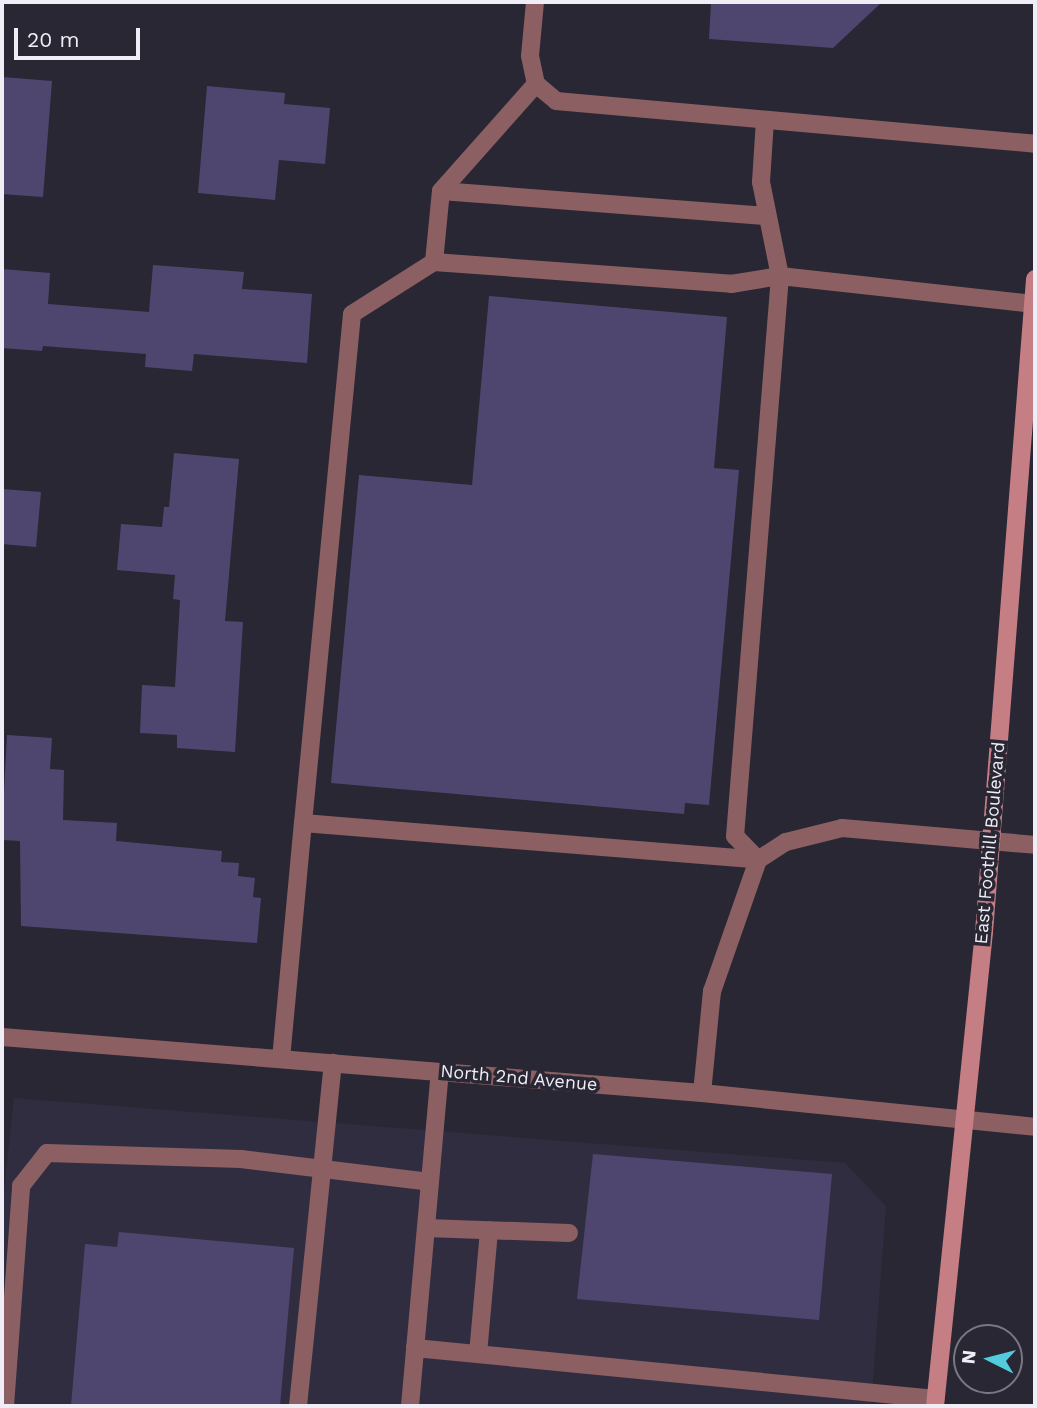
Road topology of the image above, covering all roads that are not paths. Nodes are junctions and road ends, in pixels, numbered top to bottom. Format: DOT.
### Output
graph roads {
  1 [pos="535,2"];
  2 [pos="536,83"];
  3 [pos="765,121"];
  4 [pos="1035,144"];
  5 [pos="441,191"];
  6 [pos="765,216"];
  7 [pos="434,262"];
  8 [pos="780,276"];
  9 [pos="1035,278"];
  10 [pos="1033,304"];
  11 [pos="303,823"];
  12 [pos="991,841"];
  13 [pos="1035,845"];
  14 [pos="758,860"];
  15 [pos="2,1037"];
  16 [pos="281,1059"];
  17 [pos="333,1063"];
  18 [pos="440,1072"];
  19 [pos="702,1093"];
  20 [pos="964,1120"];
  21 [pos="1035,1127"];
  22 [pos="321,1167"];
  23 [pos="430,1182"];
  24 [pos="426,1228"];
  25 [pos="489,1230"];
  26 [pos="569,1233"];
  27 [pos="415,1348"];
  28 [pos="478,1354"];
  29 [pos="935,1403"];
  30 [pos="5,1406"];
  31 [pos="299,1406"];
  32 [pos="410,1406"];
  1 -- 2 [label="street"];
  2 -- 3 [label="street"];
  2 -- 5 [label="street"];
  3 -- 4 [label="street"];
  3 -- 6 [label="street"];
  5 -- 6 [label="street"];
  5 -- 7 [label="street"];
  6 -- 8 [label="street"];
  7 -- 8 [label="street"];
  7 -- 11 [label="street"];
  8 -- 10 [label="street"];
  8 -- 14 [label="street"];
  9 -- 10 [label="main road, East Foothill Boulevard"];
  10 -- 12 [label="main road, East Foothill Boulevard"];
  11 -- 14 [label="street"];
  11 -- 16 [label="street"];
  12 -- 13 [label="street"];
  12 -- 14 [label="street"];
  12 -- 20 [label="main road, East Foothill Boulevard"];
  14 -- 19 [label="street"];
  15 -- 16 [label="street, North 2nd Avenue"];
  16 -- 17 [label="street, North 2nd Avenue"];
  17 -- 18 [label="street, North 2nd Avenue"];
  17 -- 22 [label="street"];
  18 -- 19 [label="street, North 2nd Avenue"];
  18 -- 23 [label="street"];
  19 -- 20 [label="street, North 2nd Avenue"];
  20 -- 21 [label="street, North 2nd Avenue"];
  20 -- 29 [label="main road, East Foothill Boulevard"];
  22 -- 23 [label="street"];
  22 -- 30 [label="street"];
  22 -- 31 [label="street"];
  23 -- 24 [label="street"];
  24 -- 25 [label="street"];
  24 -- 27 [label="street"];
  25 -- 26 [label="street"];
  25 -- 28 [label="street"];
  27 -- 28 [label="street"];
  27 -- 32 [label="street"];
  28 -- 29 [label="street"];
}
